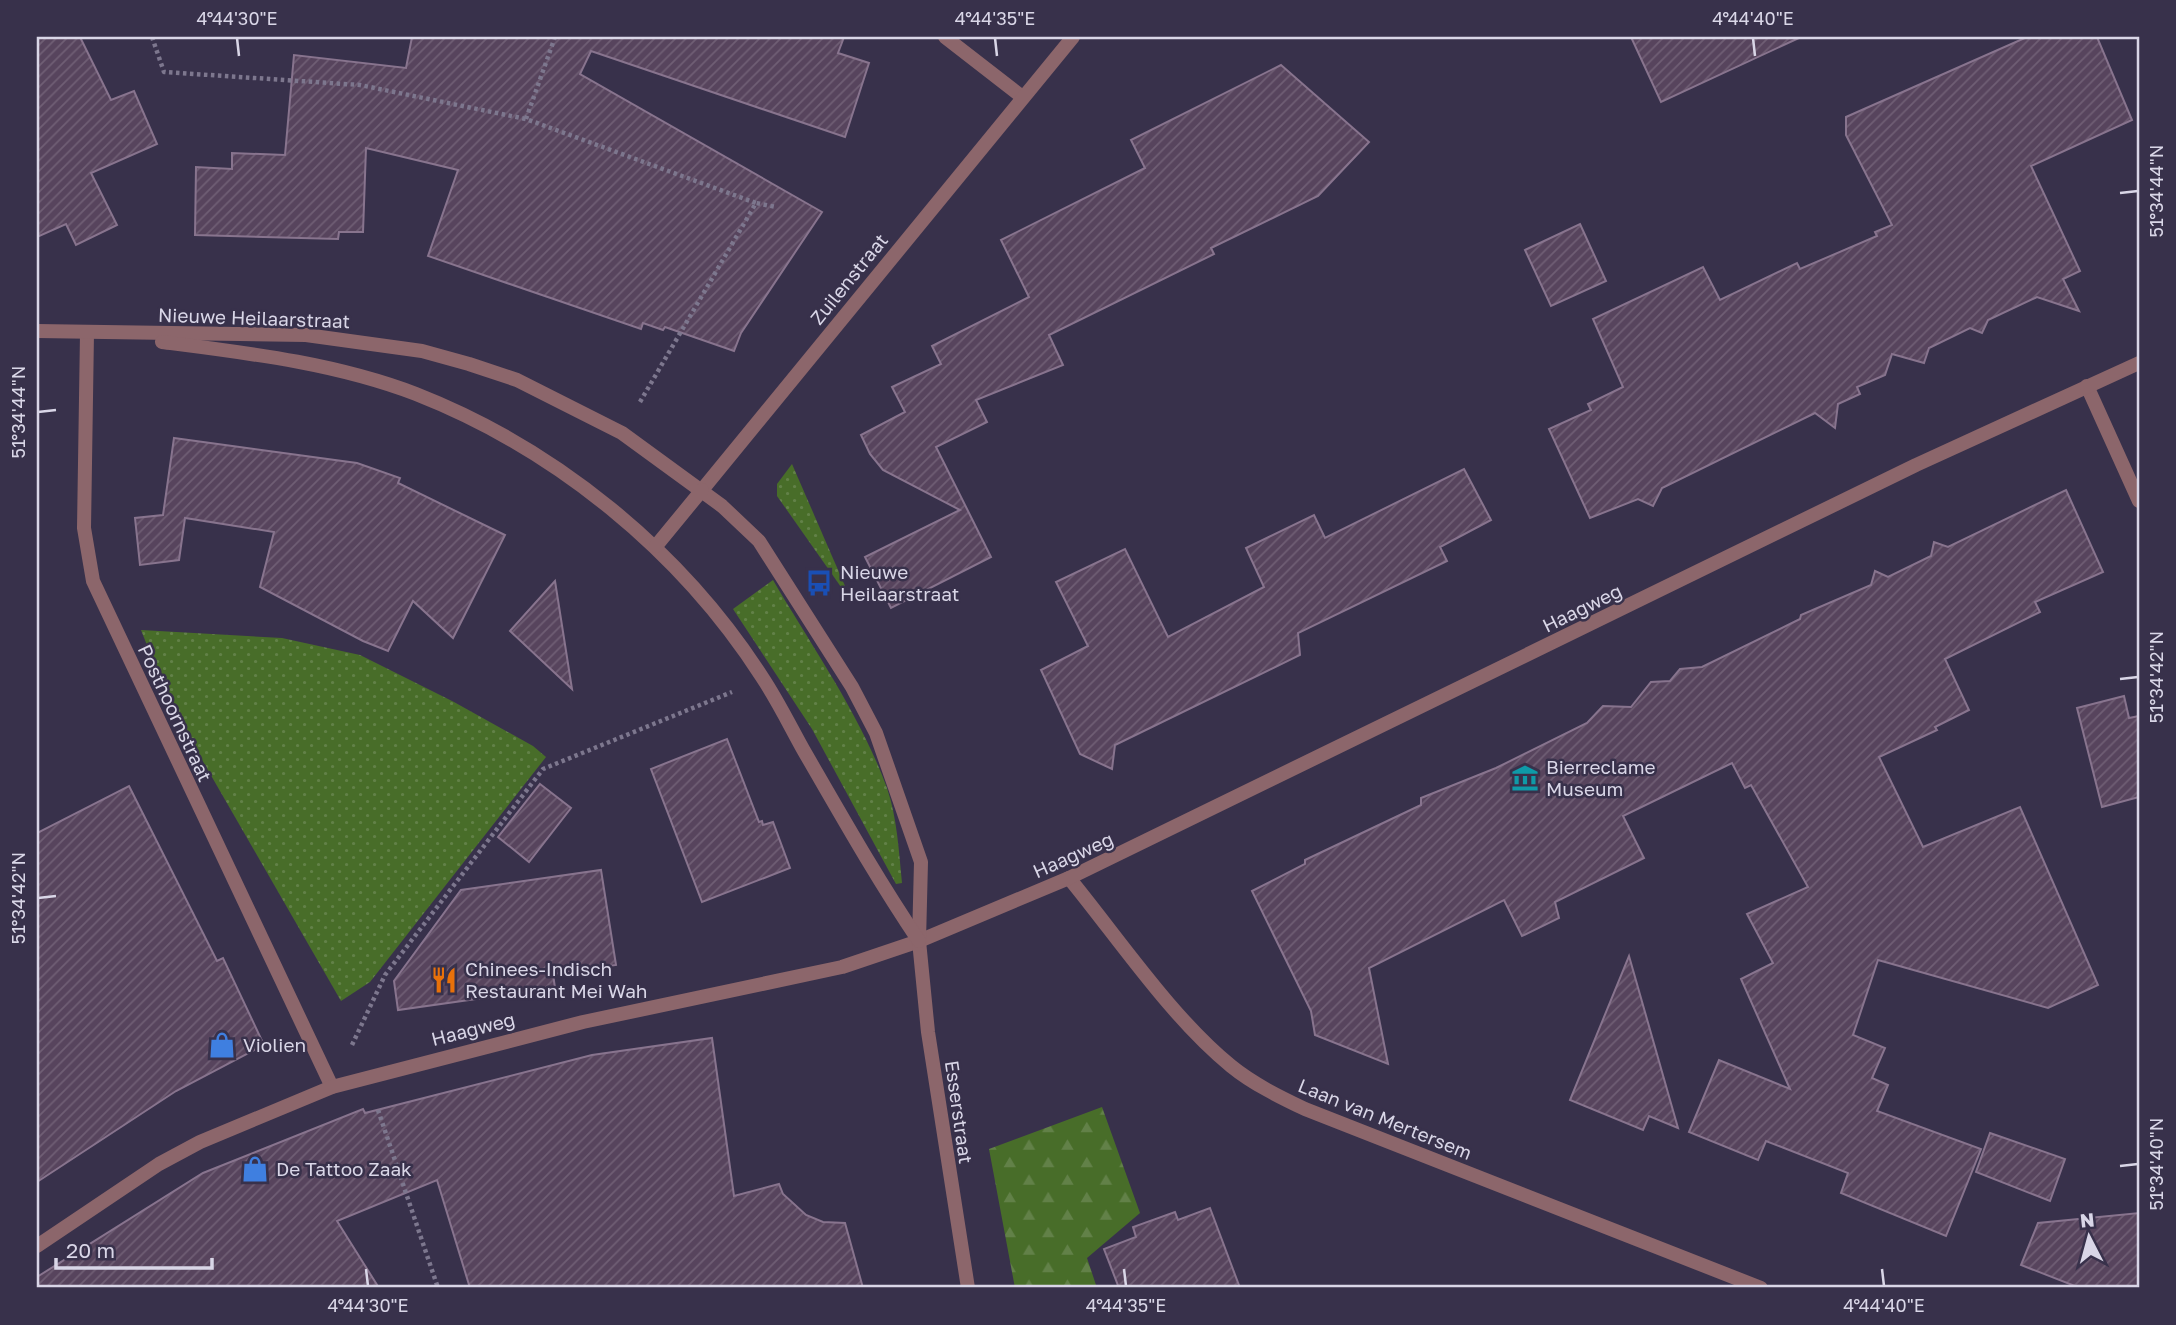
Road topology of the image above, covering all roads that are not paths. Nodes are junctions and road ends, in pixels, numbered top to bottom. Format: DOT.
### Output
graph roads {
  1 [pos="945,37"];
  2 [pos="1073,37"];
  3 [pos="1021,96"];
  4 [pos="37,331"];
  5 [pos="93,333"];
  6 [pos="2139,362"];
  7 [pos="2087,386"];
  8 [pos="702,490"];
  9 [pos="2139,501"];
  10 [pos="656,546"];
  11 [pos="1069,878"];
  12 [pos="919,941"];
  13 [pos="332,1087"];
  14 [pos="37,1246"];
  15 [pos="968,1288"];
  16 [pos="1761,1288"];
  1 -- 3 [label="street"];
  2 -- 3 [label="street, Zuilenstraat"];
  3 -- 8 [label="street, Zuilenstraat"];
  4 -- 5 [label="street, Nieuwe Heilaarstraat"];
  5 -- 8 [label="street, Nieuwe Heilaarstraat"];
  5 -- 10 [label="street, Nieuwe Heilaarstraat"];
  5 -- 13 [label="street, Posthoornstraat"];
  6 -- 7 [label="street, Haagweg"];
  7 -- 9 [label="street"];
  7 -- 11 [label="street, Haagweg"];
  8 -- 10 [label="street, Zuilenstraat"];
  8 -- 12 [label="street, Nieuwe Heilaarstraat"];
  10 -- 12 [label="street, Nieuwe Heilaarstraat"];
  11 -- 12 [label="street, Haagweg"];
  11 -- 16 [label="street, Laan van Mertersem"];
  12 -- 13 [label="street, Haagweg"];
  12 -- 15 [label="street, Esserstraat"];
  13 -- 14 [label="street, Haagweg"];
}
